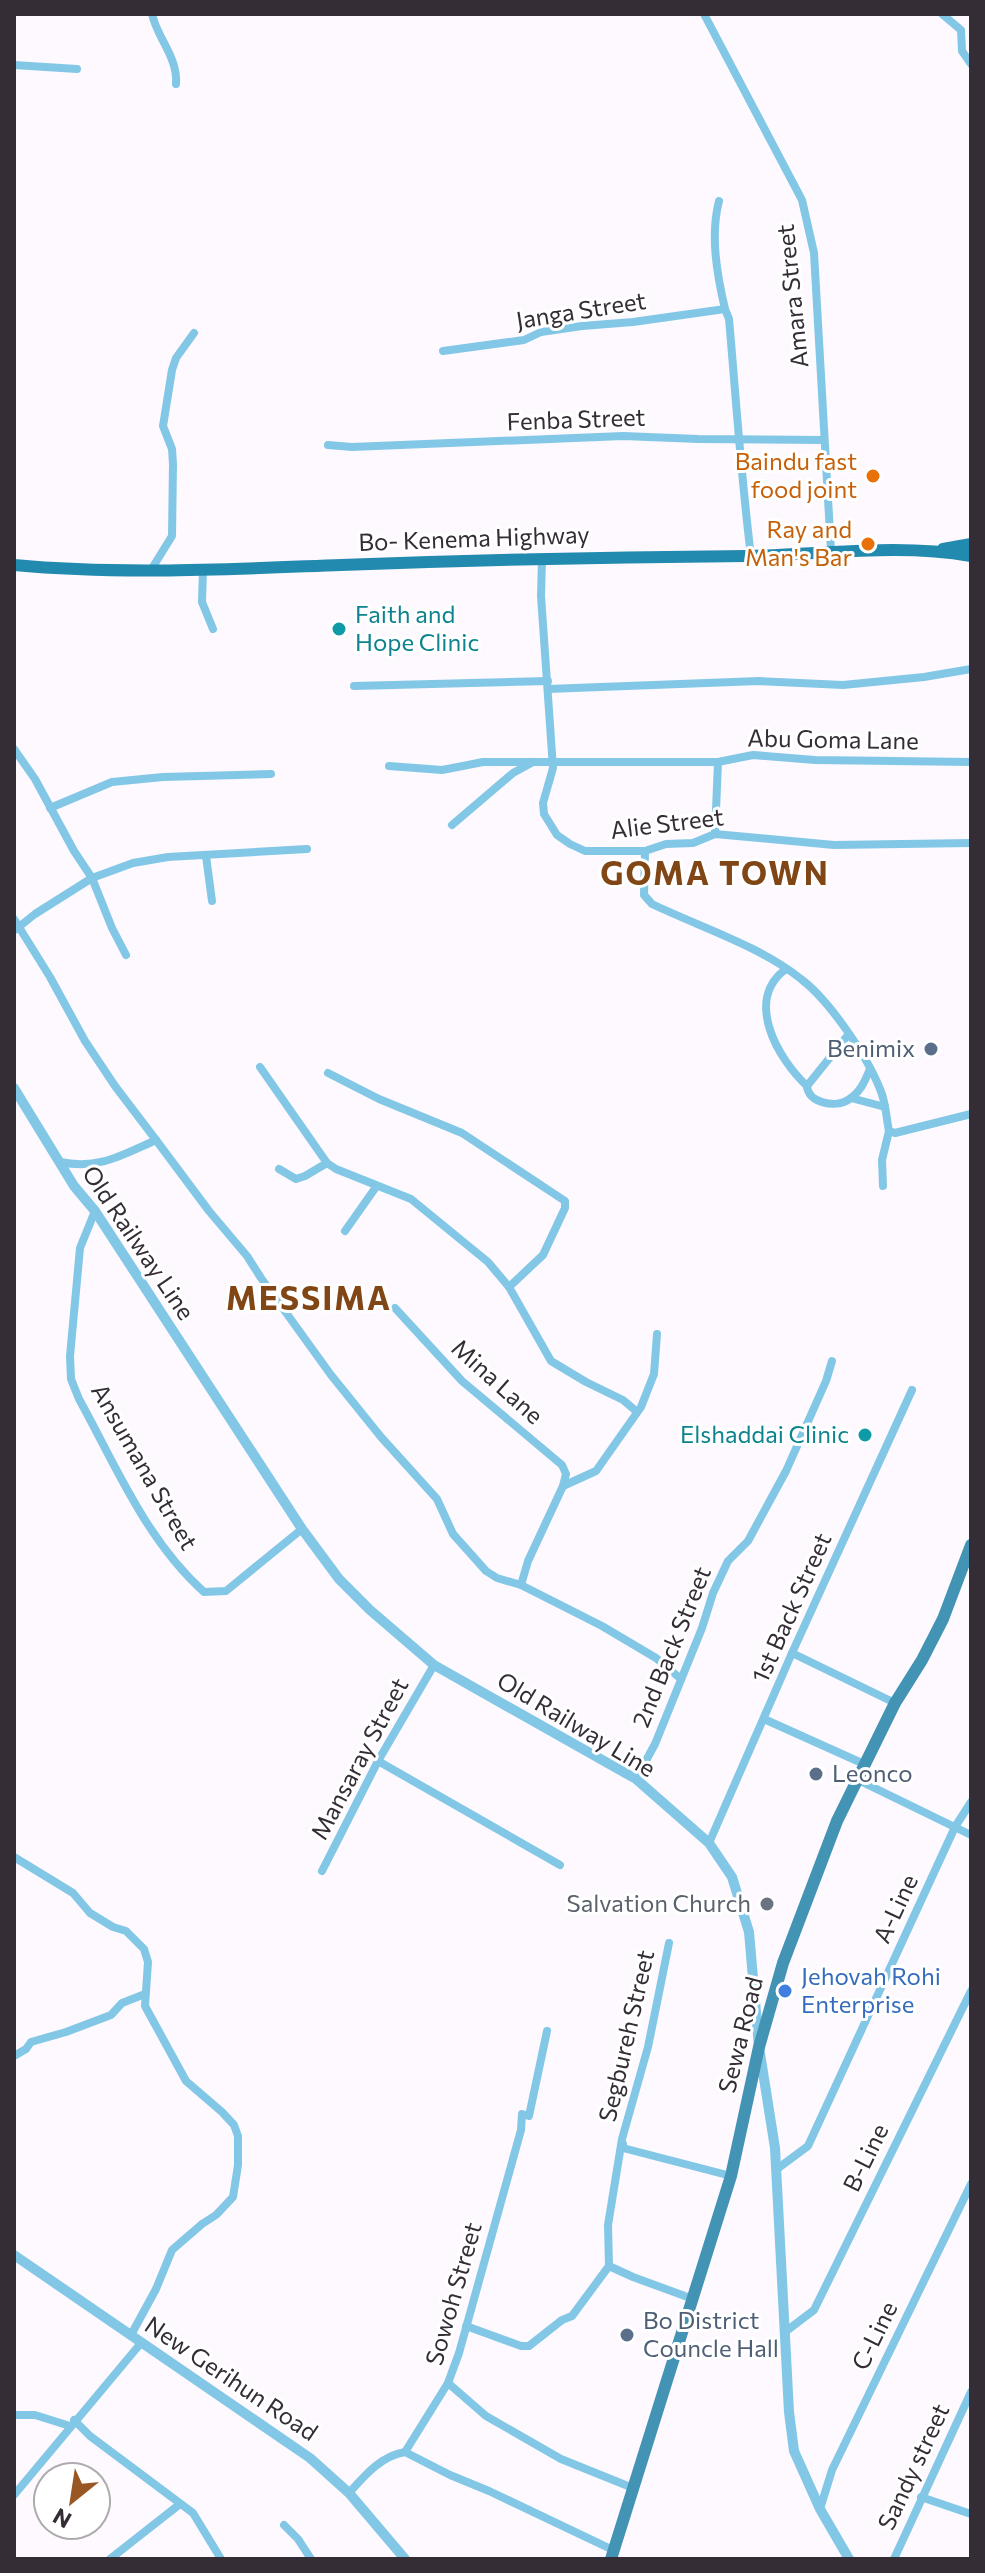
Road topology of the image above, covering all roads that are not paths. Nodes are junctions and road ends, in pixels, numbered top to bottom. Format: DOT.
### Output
graph roads {
  1 [pos="152,14"];
  2 [pos="704,14"];
  3 [pos="942,14"];
  4 [pos="971,64"];
  5 [pos="14,65"];
  6 [pos="77,69"];
  7 [pos="176,84"];
  8 [pos="719,201"];
  9 [pos="725,309"];
  10 [pos="194,333"];
  11 [pos="443,351"];
  12 [pos="741,440"];
  13 [pos="824,440"];
  14 [pos="328,445"];
  15 [pos="971,544"];
  16 [pos="831,551"];
  17 [pos="936,551"];
  18 [pos="751,556"];
  19 [pos="971,556"];
  20 [pos="542,560"];
  21 [pos="14,565"];
  22 [pos="151,570"];
  23 [pos="203,570"];
  24 [pos="213,629"];
  25 [pos="971,669"];
  26 [pos="548,685"];
  27 [pos="354,686"];
  28 [pos="14,749"];
  29 [pos="535,761"];
  30 [pos="553,761"];
  31 [pos="718,762"];
  32 [pos="971,762"];
  33 [pos="389,766"];
  34 [pos="271,774"];
  35 [pos="50,808"];
  36 [pos="452,825"];
  37 [pos="715,834"];
  38 [pos="971,843"];
  39 [pos="307,849"];
  40 [pos="645,851"];
  41 [pos="206,856"];
  42 [pos="92,878"];
  43 [pos="212,901"];
  44 [pos="14,919"];
  45 [pos="16,929"];
  46 [pos="126,955"];
  47 [pos="786,969"];
  48 [pos="848,1035"];
  49 [pos="260,1067"];
  50 [pos="870,1069"];
  51 [pos="328,1073"];
  52 [pos="807,1086"];
  53 [pos="14,1088"];
  54 [pos="851,1098"];
  55 [pos="885,1107"];
  56 [pos="971,1114"];
  57 [pos="889,1131"];
  58 [pos="156,1140"];
  59 [pos="60,1162"];
  60 [pos="327,1163"];
  61 [pos="279,1169"];
  62 [pos="883,1186"];
  63 [pos="376,1187"];
  64 [pos="95,1211"];
  65 [pos="345,1231"];
  66 [pos="509,1287"];
  67 [pos="395,1308"];
  68 [pos="657,1334"];
  69 [pos="832,1361"];
  70 [pos="912,1390"];
  71 [pos="636,1411"];
  72 [pos="563,1486"];
  73 [pos="302,1529"];
  74 [pos="971,1545"];
  75 [pos="521,1585"];
  76 [pos="792,1653"];
  77 [pos="434,1665"];
  78 [pos="681,1679"];
  79 [pos="895,1703"];
  80 [pos="764,1719"];
  81 [pos="378,1761"];
  82 [pos="864,1764"];
  83 [pos="636,1779"];
  84 [pos="856,1779"];
  85 [pos="971,1802"];
  86 [pos="955,1827"];
  87 [pos="971,1835"];
  88 [pos="709,1843"];
  89 [pos="14,1857"];
  90 [pos="560,1865"];
  91 [pos="322,1871"];
  92 [pos="669,1943"];
  93 [pos="971,1991"];
  94 [pos="145,1994"];
  95 [pos="547,2031"];
  96 [pos="759,2047"];
  97 [pos="14,2056"];
  98 [pos="622,2139"];
  99 [pos="777,2169"];
  100 [pos="731,2176"];
  101 [pos="971,2184"];
  102 [pos="14,2255"];
  103 [pos="609,2266"];
  104 [pos="693,2299"];
  105 [pos="466,2326"];
  106 [pos="785,2332"];
  107 [pos="136,2339"];
  108 [pos="448,2383"];
  109 [pos="971,2392"];
  110 [pos="14,2415"];
  111 [pos="72,2423"];
  112 [pos="405,2452"];
  113 [pos="633,2488"];
  114 [pos="349,2493"];
  115 [pos="14,2495"];
  116 [pos="921,2497"];
  117 [pos="180,2504"];
  118 [pos="820,2509"];
  119 [pos="971,2514"];
  120 [pos="284,2525"];
  121 [pos="612,2555"];
  122 [pos="110,2559"];
  123 [pos="221,2559"];
  124 [pos="311,2559"];
  125 [pos="405,2559"];
  126 [pos="849,2559"];
  127 [pos="894,2559"];
  1 -- 7 [label="street"];
  2 -- 13 [label="street, Amara Street"];
  3 -- 4 [label="street"];
  5 -- 6 [label="street"];
  8 -- 9 [label="street"];
  9 -- 11 [label="street, Janga Street"];
  9 -- 12 [label="street"];
  10 -- 22 [label="street"];
  12 -- 13 [label="street, Fenba Street"];
  12 -- 14 [label="street, Fenba Street"];
  12 -- 18 [label="street"];
  13 -- 16 [label="street, Amara Street"];
  15 -- 17 [label="highway"];
  16 -- 17 [label="highway, Bo- Kenema Highway"];
  16 -- 18 [label="highway, Bo- Kenema Highway"];
  17 -- 19 [label="highway"];
  18 -- 20 [label="highway, Bo- Kenema Highway"];
  20 -- 23 [label="highway, Bo- Kenema Highway"];
  20 -- 26 [label="street, Alie Street"];
  21 -- 22 [label="highway, Bo- Kenema Highway"];
  22 -- 23 [label="highway, Bo- Kenema Highway"];
  23 -- 24 [label="street"];
  25 -- 26 [label="street"];
  26 -- 27 [label="street"];
  26 -- 30 [label="street, Alie Street"];
  28 -- 35 [label="street"];
  29 -- 30 [label="street"];
  29 -- 33 [label="street"];
  29 -- 36 [label="street"];
  30 -- 31 [label="street"];
  30 -- 40 [label="street, Alie Street"];
  31 -- 32 [label="street, Abu Goma Lane"];
  31 -- 37 [label="street, Abu Goma Lane"];
  34 -- 35 [label="street"];
  35 -- 42 [label="street"];
  37 -- 38 [label="street, Alie Street"];
  37 -- 40 [label="street, Alie Street"];
  39 -- 41 [label="street"];
  40 -- 47 [label="street"];
  41 -- 42 [label="street"];
  41 -- 43 [label="street"];
  42 -- 45 [label="street"];
  42 -- 46 [label="street"];
  44 -- 45 [label="street"];
  45 -- 58 [label="street"];
  47 -- 48 [label="street"];
  47 -- 52 [label="street"];
  48 -- 50 [label="street"];
  48 -- 52 [label="street"];
  49 -- 60 [label="street"];
  50 -- 54 [label="street"];
  50 -- 55 [label="street"];
  51 -- 66 [label="street"];
  52 -- 54 [label="street"];
  53 -- 59 [label="street, Old Railway Line"];
  54 -- 55 [label="street"];
  55 -- 57 [label="street"];
  56 -- 57 [label="street"];
  57 -- 62 [label="street"];
  58 -- 59 [label="street"];
  58 -- 75 [label="street"];
  59 -- 64 [label="street, Old Railway Line"];
  60 -- 61 [label="street"];
  60 -- 63 [label="street"];
  63 -- 65 [label="street"];
  63 -- 66 [label="street"];
  64 -- 73 [label="street, Old Railway Line"];
  64 -- 73 [label="street, Ansumana Street"];
  66 -- 71 [label="street"];
  67 -- 72 [label="street, Mina Lane"];
  68 -- 71 [label="street"];
  69 -- 78 [label="street, 2nd Back Street"];
  70 -- 76 [label="street, 1st Back Street"];
  71 -- 72 [label="street"];
  72 -- 75 [label="street"];
  73 -- 77 [label="street, Old Railway Line"];
  74 -- 79 [label="main road, Sewa Road"];
  75 -- 78 [label="street"];
  76 -- 79 [label="street"];
  76 -- 80 [label="street, 1st Back Street"];
  77 -- 81 [label="street, Mansaray Street"];
  77 -- 83 [label="street, Old Railway Line"];
  78 -- 83 [label="street, 2nd Back Street"];
  79 -- 82 [label="main road, Sewa Road"];
  80 -- 82 [label="street"];
  80 -- 88 [label="street, 1st Back Street"];
  81 -- 90 [label="street"];
  81 -- 91 [label="street, Mansaray Street"];
  82 -- 84 [label="main road, Sewa Road"];
  83 -- 88 [label="street, Old Railway Line"];
  84 -- 86 [label="street"];
  84 -- 96 [label="main road, Sewa Road"];
  85 -- 86 [label="street"];
  86 -- 87 [label="street"];
  86 -- 99 [label="street, A-Line"];
  88 -- 96 [label="street, Old Railway Line"];
  89 -- 94 [label="street"];
  92 -- 98 [label="street, Segbureh Street"];
  93 -- 106 [label="street, B-Line"];
  94 -- 97 [label="street"];
  94 -- 107 [label="street"];
  95 -- 105 [label="street, Sowoh Street"];
  96 -- 99 [label="street, Old Railway Line"];
  96 -- 100 [label="main road, Sewa Road"];
  98 -- 100 [label="street"];
  98 -- 103 [label="street, Segbureh Street"];
  99 -- 106 [label="street, Old Railway Line"];
  100 -- 104 [label="main road, Sewa Road"];
  101 -- 118 [label="street, C-Line"];
  102 -- 107 [label="street, New Gerihun Road"];
  103 -- 104 [label="street"];
  103 -- 105 [label="street"];
  104 -- 113 [label="main road, Sewa Road"];
  105 -- 108 [label="street, Sowoh Street"];
  106 -- 118 [label="street, Old Railway Line"];
  107 -- 111 [label="street"];
  107 -- 114 [label="street, New Gerihun Road"];
  108 -- 112 [label="street, Sowoh Street"];
  108 -- 113 [label="street"];
  109 -- 116 [label="street, Sandy street"];
  110 -- 111 [label="street"];
  111 -- 115 [label="street"];
  111 -- 117 [label="street"];
  112 -- 114 [label="street"];
  112 -- 121 [label="street"];
  113 -- 121 [label="main road, Sewa Road"];
  114 -- 125 [label="street, New Gerihun Road"];
  116 -- 119 [label="street"];
  116 -- 127 [label="street, Sandy street"];
  117 -- 122 [label="street"];
  117 -- 123 [label="street"];
  118 -- 126 [label="street, Old Railway Line"];
  120 -- 124 [label="street"];
}
